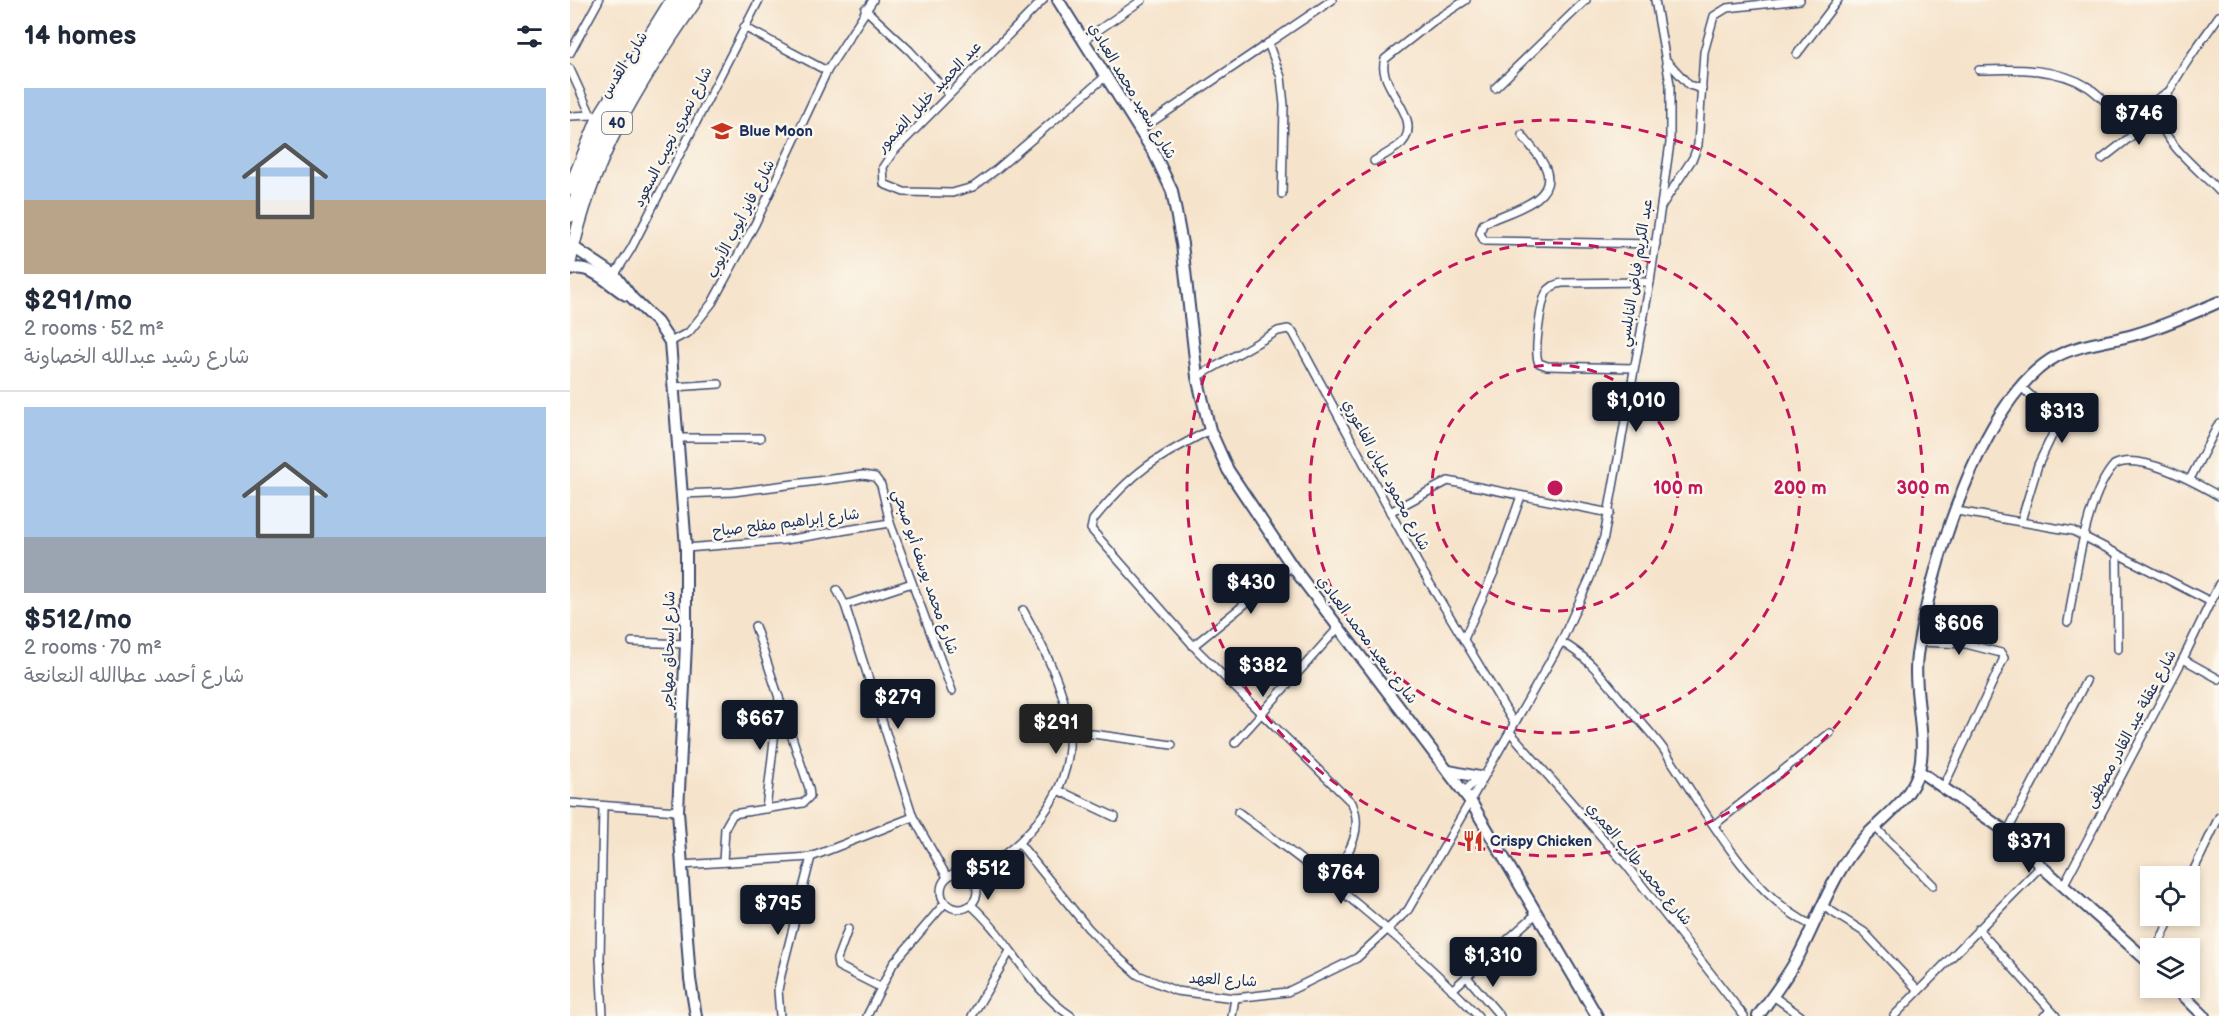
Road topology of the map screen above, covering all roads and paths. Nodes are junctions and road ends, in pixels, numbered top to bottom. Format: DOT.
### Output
graph roads {
  1 [pos="599,0"];
  2 [pos="672,0"];
  3 [pos="684,0"];
  4 [pos="696,0"];
  5 [pos="759,0"];
  6 [pos="873,0"];
  7 [pos="1043,0"];
  8 [pos="1058,0"];
  9 [pos="1142,0"];
  10 [pos="1332,0"];
  11 [pos="1466,0"];
  12 [pos="1586,0"];
  13 [pos="1655,0"];
  14 [pos="1800,0"];
  15 [pos="1838,0"];
  16 [pos="865,9"];
  17 [pos="2219,16"];
  18 [pos="744,27"];
  19 [pos="1084,40"];
  20 [pos="1268,43"];
  21 [pos="570,53"];
  22 [pos="1797,54"];
  23 [pos="1668,62"];
  24 [pos="570,69"];
  25 [pos="1979,70"];
  26 [pos="827,71"];
  27 [pos="1106,76"];
  28 [pos="1495,88"];
  29 [pos="1702,89"];
  30 [pos="2171,90"];
  31 [pos="948,93"];
  32 [pos="2160,114"];
  33 [pos="594,115"];
  34 [pos="570,116"];
  35 [pos="1140,130"];
  36 [pos="1522,135"];
  37 [pos="2102,159"];
  38 [pos="1374,161"];
  39 [pos="570,188"];
  40 [pos="2219,191"];
  41 [pos="1282,194"];
  42 [pos="1661,207"];
  43 [pos="570,216"];
  44 [pos="1656,244"];
  45 [pos="573,247"];
  46 [pos="570,261"];
  47 [pos="570,270"];
  48 [pos="611,279"];
  49 [pos="1650,282"];
  50 [pos="2219,302"];
  51 [pos="670,342"];
  52 [pos="1634,368"];
  53 [pos="1197,377"];
  54 [pos="718,384"];
  55 [pos="674,387"];
  56 [pos="2021,387"];
  57 [pos="2219,423"];
  58 [pos="1210,430"];
  59 [pos="679,438"];
  60 [pos="760,438"];
  61 [pos="2190,479"];
  62 [pos="682,494"];
  63 [pos="1521,496"];
  64 [pos="2219,496"];
  65 [pos="1957,511"];
  66 [pos="1390,512"];
  67 [pos="1610,513"];
  68 [pos="2021,521"];
  69 [pos="890,523"];
  70 [pos="2083,536"];
  71 [pos="686,548"];
  72 [pos="2117,555"];
  73 [pos="1292,566"];
  74 [pos="912,583"];
  75 [pos="2219,584"];
  76 [pos="837,590"];
  77 [pos="2211,602"];
  78 [pos="844,605"];
  79 [pos="1023,610"];
  80 [pos="2068,622"];
  81 [pos="755,626"];
  82 [pos="1338,628"];
  83 [pos="1464,639"];
  84 [pos="632,642"];
  85 [pos="1561,642"];
  86 [pos="1919,642"];
  87 [pos="686,644"];
  88 [pos="1194,646"];
  89 [pos="2118,649"];
  90 [pos="2183,659"];
  91 [pos="2219,679"];
  92 [pos="2086,681"];
  93 [pos="952,691"];
  94 [pos="779,694"];
  95 [pos="1261,714"];
  96 [pos="1514,723"];
  97 [pos="1071,731"];
  98 [pos="1510,732"];
  99 [pos="1830,733"];
  100 [pos="1235,742"];
  101 [pos="1172,745"];
  102 [pos="1449,771"];
  103 [pos="1919,771"];
  104 [pos="1483,775"];
  105 [pos="1944,786"];
  106 [pos="1058,790"];
  107 [pos="1464,792"];
  108 [pos="1471,802"];
  109 [pos="570,804"];
  110 [pos="603,808"];
  111 [pos="766,809"];
  112 [pos="678,811"];
  113 [pos="1238,812"];
  114 [pos="913,817"];
  115 [pos="1115,817"];
  116 [pos="2218,821"];
  117 [pos="1714,825"];
  118 [pos="1875,827"];
  119 [pos="2007,832"];
  120 [pos="1019,843"];
  121 [pos="811,857"];
  122 [pos="723,862"];
  123 [pos="681,865"];
  124 [pos="2041,866"];
  125 [pos="2196,866"];
  126 [pos="946,877"];
  127 [pos="973,878"];
  128 [pos="1331,881"];
  129 [pos="1933,885"];
  130 [pos="2063,886"];
  131 [pos="945,903"];
  132 [pos="971,905"];
  133 [pos="1823,906"];
  134 [pos="1537,913"];
  135 [pos="1813,926"];
  136 [pos="848,929"];
  137 [pos="1978,929"];
  138 [pos="1389,930"];
  139 [pos="1010,951"];
  140 [pos="2140,952"];
  141 [pos="1467,977"];
  142 [pos="880,987"];
  143 [pos="1452,990"];
  144 [pos="1918,990"];
  145 [pos="1773,996"];
  146 [pos="1236,998"];
  147 [pos="2186,998"];
  148 [pos="2054,1013"];
  149 [pos="603,1016"];
  150 [pos="696,1016"];
  151 [pos="780,1016"];
  152 [pos="867,1016"];
  153 [pos="972,1016"];
  154 [pos="1071,1016"];
  155 [pos="1232,1016"];
  156 [pos="1478,1016"];
  157 [pos="1500,1016"];
  158 [pos="1597,1016"];
  159 [pos="1744,1016"];
  160 [pos="1758,1016"];
  161 [pos="1801,1016"];
  162 [pos="1894,1016"];
  163 [pos="2044,1016"];
  164 [pos="2204,1016"];
  1 -- 21 [label="street"];
  2 -- 33 [label="highway"];
  3 -- 43 [label="highway, شارع القدس / 40"];
  4 -- 45 [label="highway, شارع القدس / 40"];
  5 -- 18 [label="street, شارع نصري نجيب السعود"];
  6 -- 16 [label="street, شارع فايز أيوب الأيوب"];
  7 -- 31 [label="street, عبد الحميد خليل الضمور"];
  8 -- 19 [label="street, شارع سعيد محمد العبادي"];
  9 -- 19 [label="street"];
  10 -- 20 [label="street"];
  11 -- 38 [label="street"];
  12 -- 28 [label="street"];
  13 -- 23 [label="street, عبد الكريم فياض النابلسي"];
  14 -- 29 [label="street"];
  15 -- 22 [label="street"];
  16 -- 26 [label="street, شارع فايز أيوب الأيوب"];
  16 -- 31 [label="street"];
  17 -- 30 [label="street"];
  18 -- 26 [label="street"];
  18 -- 48 [label="street, شارع نصري نجيب السعود"];
  19 -- 27 [label="street, شارع سعيد محمد العبادي"];
  20 -- 35 [label="street"];
  20 -- 41 [label="street"];
  23 -- 29 [label="street"];
  23 -- 42 [label="street, عبد الكريم فياض النابلسي"];
  24 -- 33 [label="street"];
  25 -- 30 [label="street"];
  26 -- 51 [label="street, شارع فايز أيوب الأيوب"];
  27 -- 31 [label="street, عبد الحميد خليل الضمور"];
  27 -- 35 [label="street, شارع سعيد محمد العبادي"];
  29 -- 42 [label="street"];
  30 -- 32 [label="street"];
  32 -- 37 [label="street"];
  32 -- 40 [label="street"];
  33 -- 34 [label="street"];
  33 -- 39 [label="highway"];
  35 -- 53 [label="street, شارع سعيد محمد العبادي"];
  36 -- 44 [label="street"];
  42 -- 44 [label="street, عبد الكريم فياض النابلسي"];
  44 -- 49 [label="street, عبد الكريم فياض النابلسي"];
  45 -- 46 [label="highway, شارع القدس / 40"];
  45 -- 48 [label="street"];
  47 -- 48 [label="street"];
  48 -- 51 [label="street"];
  49 -- 52 [label="street, عبد الكريم فياض النابلسي"];
  49 -- 52 [label="street"];
  50 -- 56 [label="street"];
  51 -- 55 [label="street, شارع إسحاق مهاجر"];
  52 -- 67 [label="street, عبد الكريم فياض النابلسي"];
  53 -- 58 [label="street, شارع سعيد محمد العبادي"];
  53 -- 66 [label="street, شارع محمود عليان الفاعوري"];
  54 -- 55 [label="street"];
  55 -- 59 [label="street, شارع إسحاق مهاجر"];
  56 -- 65 [label="street"];
  56 -- 68 [label="street"];
  57 -- 61 [label="street"];
  58 -- 73 [label="street, شارع سعيد محمد العبادي"];
  58 -- 88 [label="street"];
  59 -- 60 [label="street"];
  59 -- 62 [label="street, شارع إسحاق مهاجر"];
  61 -- 64 [label="street"];
  61 -- 70 [label="street"];
  62 -- 69 [label="street, شارع محمد يوسف أبو صبحي"];
  62 -- 71 [label="street, شارع إسحاق مهاجر"];
  63 -- 66 [label="street"];
  63 -- 67 [label="street"];
  63 -- 83 [label="street"];
  65 -- 68 [label="street"];
  65 -- 86 [label="street"];
  66 -- 83 [label="street, شارع محمود عليان الفاعوري"];
  67 -- 85 [label="street, عبد الكريم فياض النابلسي"];
  68 -- 70 [label="street"];
  69 -- 71 [label="street, شارع إبراهيم مفلح صياح"];
  69 -- 74 [label="street, شارع محمد يوسف أبو صبحي"];
  70 -- 72 [label="street"];
  70 -- 80 [label="street"];
  71 -- 87 [label="street, شارع إسحاق مهاجر"];
  72 -- 77 [label="street"];
  72 -- 89 [label="street"];
  73 -- 82 [label="street, شارع سعيد محمد العبادي"];
  73 -- 88 [label="street"];
  74 -- 78 [label="street"];
  74 -- 93 [label="street, شارع محمد يوسف أبو صبحي"];
  75 -- 77 [label="street, شارع عقلة عبد القادر مصطفى"];
  76 -- 78 [label="street"];
  77 -- 90 [label="street, شارع عقلة عبد القادر مصطفى"];
  78 -- 114 [label="street"];
  79 -- 97 [label="street"];
  81 -- 94 [label="street"];
  82 -- 95 [label="street"];
  82 -- 102 [label="street, شارع سعيد محمد العبادي"];
  83 -- 96 [label="street, شارع محمود عليان الفاعوري"];
  84 -- 87 [label="street"];
  85 -- 96 [label="street, عبد الكريم فياض النابلسي"];
  85 -- 117 [label="street"];
  86 -- 103 [label="street"];
  86 -- 105 [label="street"];
  87 -- 112 [label="street, شارع إسحاق مهاجر"];
  88 -- 95 [label="street"];
  90 -- 91 [label="street"];
  90 -- 130 [label="street, شارع عقلة عبد القادر مصطفى"];
  92 -- 119 [label="street"];
  94 -- 111 [label="street"];
  94 -- 111 [label="street"];
  95 -- 100 [label="street"];
  95 -- 128 [label="street"];
  96 -- 98 [label="street, عبد الكريم فياض النابلسي"];
  97 -- 101 [label="street"];
  97 -- 106 [label="street"];
  98 -- 104 [label="street, عبد الكريم فياض النابلسي"];
  98 -- 159 [label="street, شارع محمد طالب العمري"];
  99 -- 117 [label="street"];
  102 -- 104 [label="street"];
  102 -- 107 [label="street, شارع سعيد محمد العبادي"];
  103 -- 105 [label="street"];
  103 -- 118 [label="street"];
  104 -- 107 [label="street, عبد الكريم فياض النابلسي"];
  104 -- 108 [label="street, عبد الكريم فياض النابلسي"];
  105 -- 119 [label="street"];
  106 -- 115 [label="street"];
  106 -- 120 [label="street"];
  107 -- 108 [label="street, شارع سعيد محمد العبادي"];
  108 -- 134 [label="street, شارع سعيد محمد العبادي"];
  108 -- 138 [label="street, شارع العهد"];
  109 -- 110 [label="street"];
  110 -- 112 [label="street"];
  110 -- 149 [label="street"];
  111 -- 122 [label="street"];
  112 -- 123 [label="street, شارع إسحاق مهاجر"];
  113 -- 128 [label="street"];
  114 -- 121 [label="street"];
  114 -- 126 [label="street"];
  116 -- 125 [label="street"];
  117 -- 135 [label="street"];
  118 -- 129 [label="street"];
  118 -- 133 [label="street"];
  119 -- 124 [label="street"];
  120 -- 127 [label="street"];
  120 -- 146 [label="street, شارع العهد"];
  121 -- 122 [label="street"];
  121 -- 151 [label="street"];
  122 -- 123 [label="street"];
  123 -- 150 [label="street, شارع إسحاق مهاجر"];
  124 -- 130 [label="street"];
  124 -- 137 [label="street"];
  126 -- 127 [label="street"];
  126 -- 131 [label="street"];
  127 -- 132 [label="street"];
  128 -- 138 [label="street"];
  130 -- 140 [label="street"];
  131 -- 132 [label="street"];
  131 -- 142 [label="street"];
  132 -- 139 [label="street"];
  133 -- 135 [label="street"];
  133 -- 144 [label="street"];
  134 -- 141 [label="street"];
  134 -- 158 [label="street, شارع سعيد محمد العبادي"];
  135 -- 145 [label="street"];
  136 -- 142 [label="street"];
  137 -- 144 [label="street"];
  137 -- 148 [label="street"];
  138 -- 143 [label="street"];
  138 -- 146 [label="street, شارع العهد"];
  139 -- 153 [label="street"];
  139 -- 154 [label="street"];
  141 -- 143 [label="street"];
  141 -- 157 [label="street"];
  142 -- 152 [label="street"];
  143 -- 156 [label="street"];
  144 -- 162 [label="street"];
  145 -- 160 [label="street"];
  145 -- 161 [label="street"];
  146 -- 155 [label="street"];
  147 -- 164 [label="street"];
  148 -- 163 [label="street"];
}
